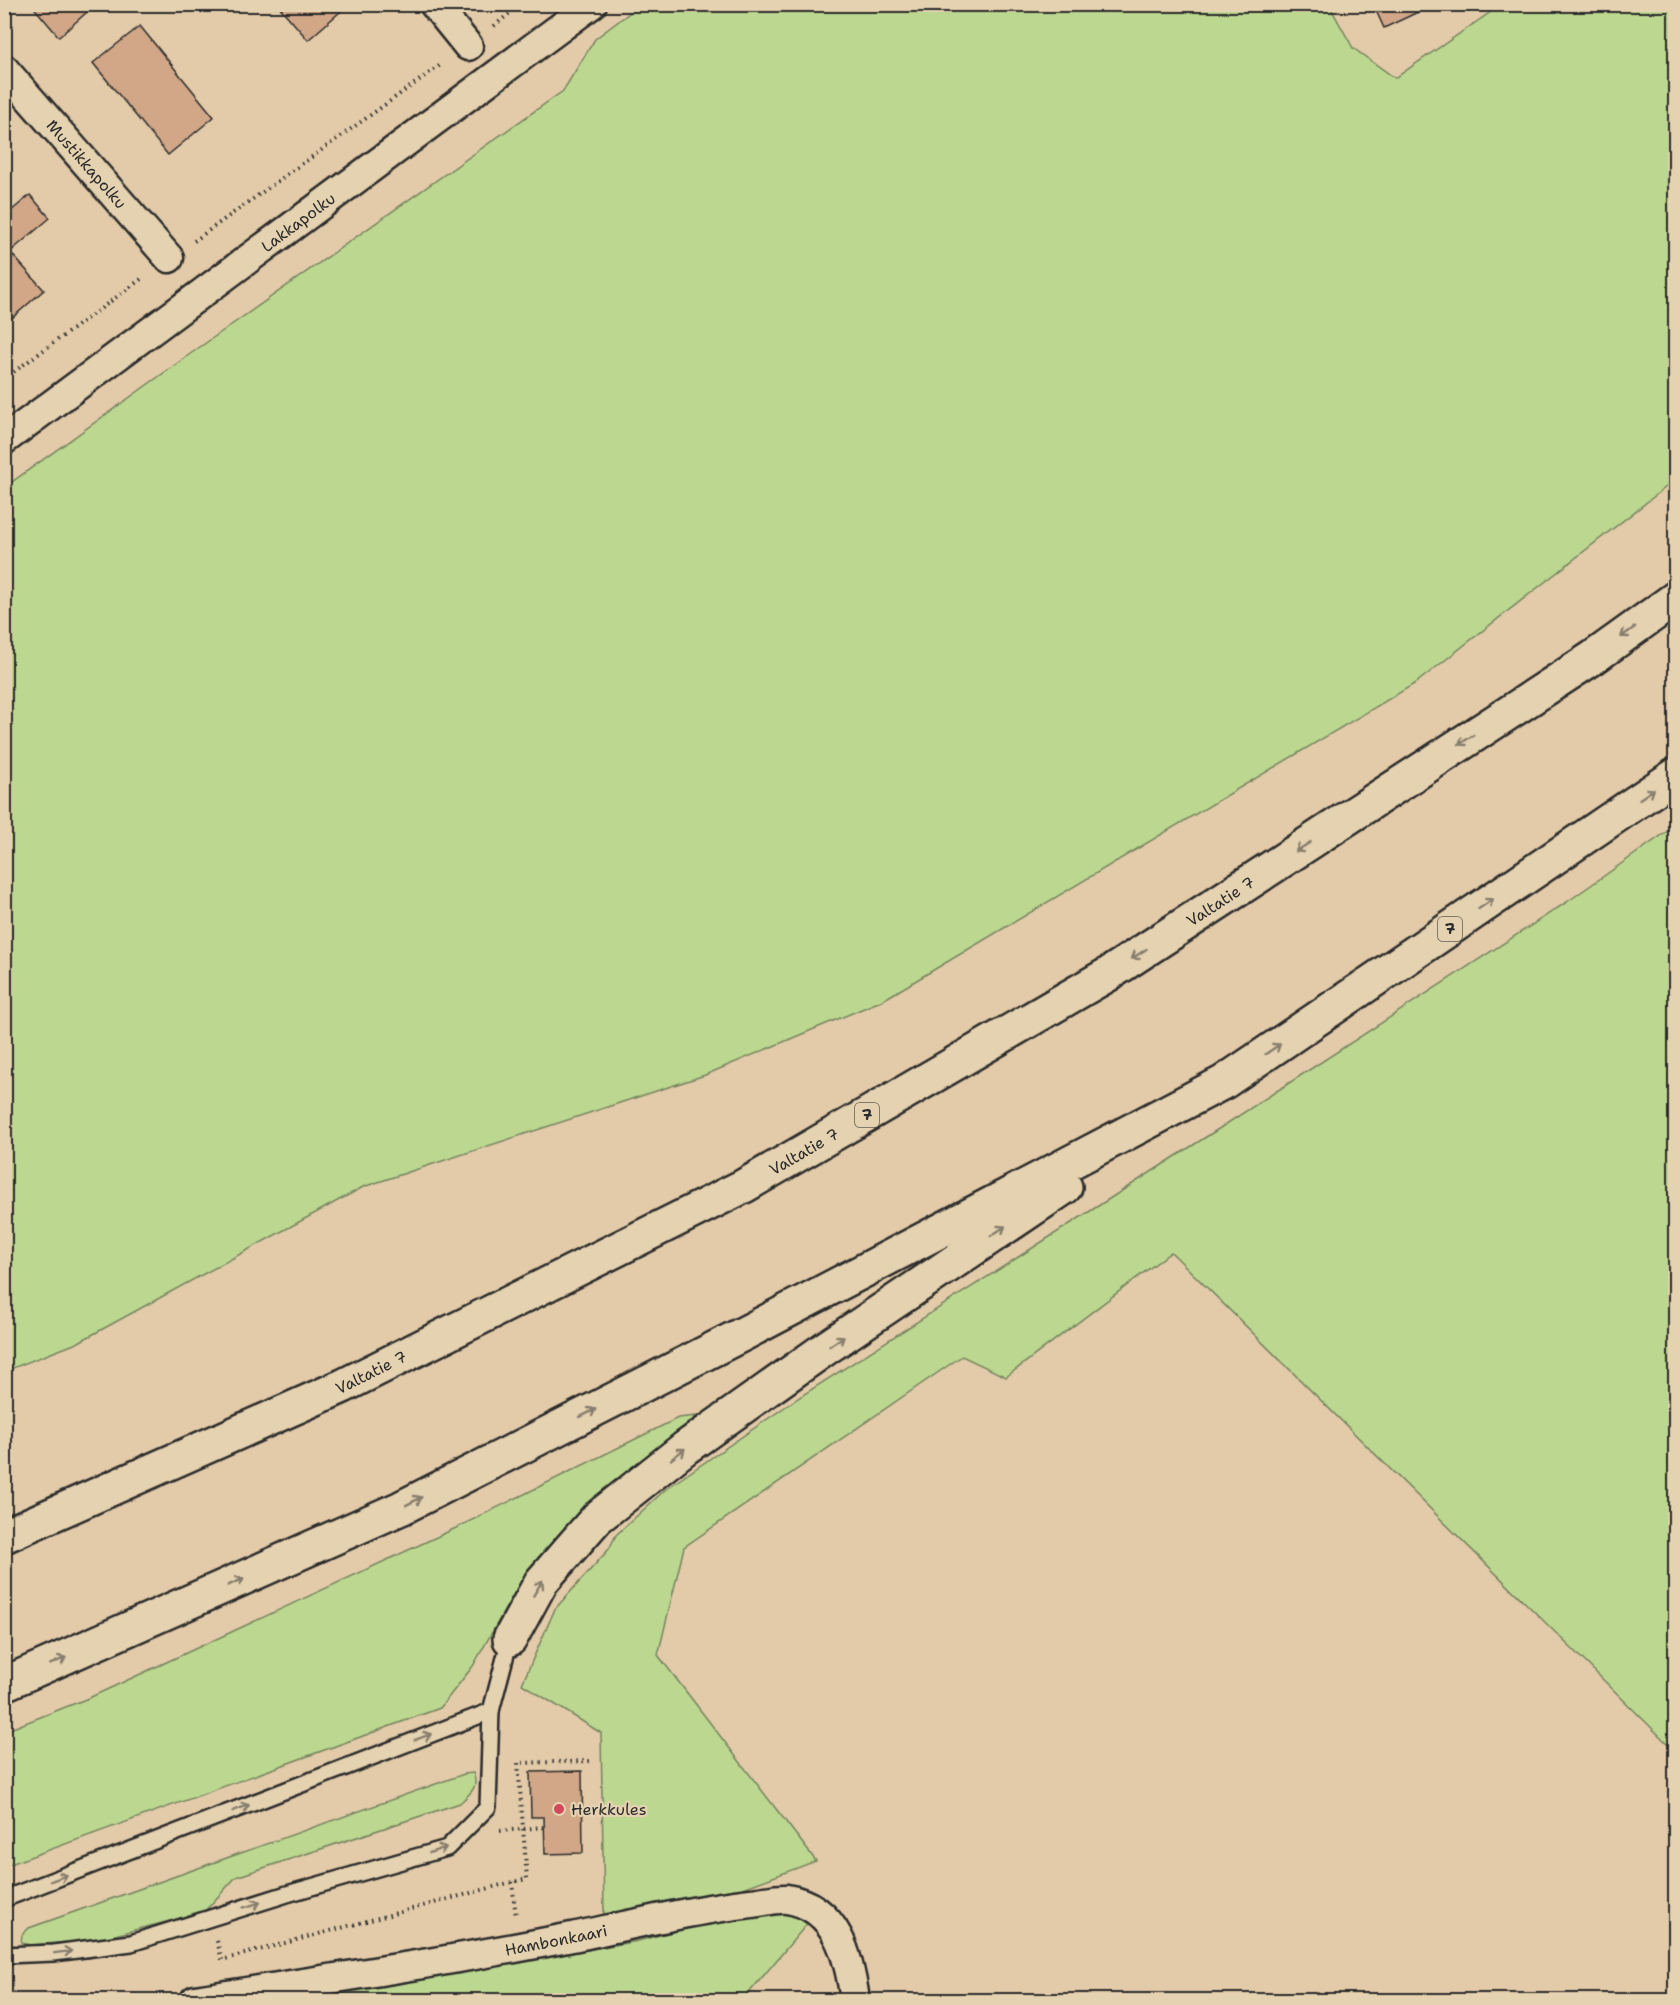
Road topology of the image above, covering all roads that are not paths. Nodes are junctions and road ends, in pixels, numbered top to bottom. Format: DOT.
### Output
graph roads {
  1 [pos="434,4"];
  2 [pos="592,4"];
  3 [pos="468,46"];
  4 [pos="9,84"];
  5 [pos="169,258"];
  6 [pos="4,440"];
  7 [pos="1676,598"];
  8 [pos="1676,775"];
  9 [pos="1224,1082"];
  10 [pos="4,1536"];
  11 [pos="510,1639"];
  12 [pos="4,1684"];
  13 [pos="491,1711"];
  14 [pos="4,1899"];
  15 [pos="4,1955"];
  16 [pos="195,2001"];
  17 [pos="855,2001"];
  1 -- 3 [label="street"];
  2 -- 6 [label="street, Lakkapolku"];
  4 -- 5 [label="street, Mustikkapolku"];
  7 -- 10 [label="highway, Valtatie 7 / 7, one-way"];
  9 -- 8 [label="highway, 7, one-way"];
  11 -- 9 [label="highway, one-way"];
  12 -- 9 [label="highway, 7, one-way"];
  11 -- 13 [label="lane"];
  14 -- 13 [label="lane, one-way"];
  15 -- 13 [label="lane, one-way"];
  16 -- 17 [label="street, Hambonkaari"];
}
